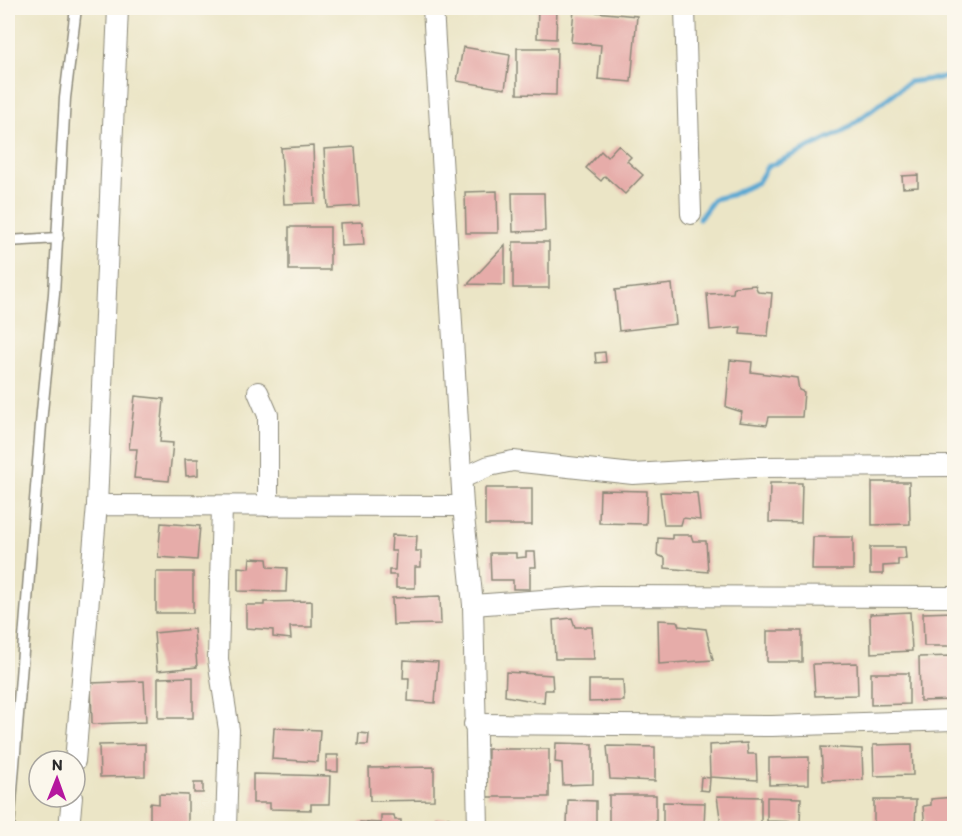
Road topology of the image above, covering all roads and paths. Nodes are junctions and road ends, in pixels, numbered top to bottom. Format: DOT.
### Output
graph roads {
  1 [pos="76,8"];
  2 [pos="118,8"];
  3 [pos="433,8"];
  4 [pos="685,8"];
  5 [pos="692,214"];
  6 [pos="58,238"];
  7 [pos="8,241"];
  8 [pos="258,392"];
  9 [pos="954,466"];
  10 [pos="462,477"];
  11 [pos="97,505"];
  12 [pos="222,506"];
  13 [pos="268,506"];
  14 [pos="463,506"];
  15 [pos="954,597"];
  16 [pos="472,605"];
  17 [pos="954,720"];
  18 [pos="474,724"];
  19 [pos="76,749"];
  20 [pos="71,809"];
  21 [pos="9,828"];
  22 [pos="69,828"];
  23 [pos="225,828"];
  24 [pos="478,828"];
  1 -- 6 [label="lane"];
  2 -- 11 [label="street"];
  3 -- 10 [label="street"];
  4 -- 5 [label="street"];
  6 -- 7 [label="lane"];
  6 -- 21 [label="lane"];
  8 -- 13 [label="street"];
  9 -- 10 [label="street"];
  10 -- 14 [label="street"];
  11 -- 12 [label="street"];
  11 -- 19 [label="street"];
  12 -- 13 [label="street"];
  12 -- 23 [label="street"];
  13 -- 14 [label="street"];
  14 -- 16 [label="street"];
  15 -- 16 [label="street"];
  16 -- 18 [label="street"];
  17 -- 18 [label="street"];
  18 -- 24 [label="street"];
  20 -- 22 [label="street"];
}
